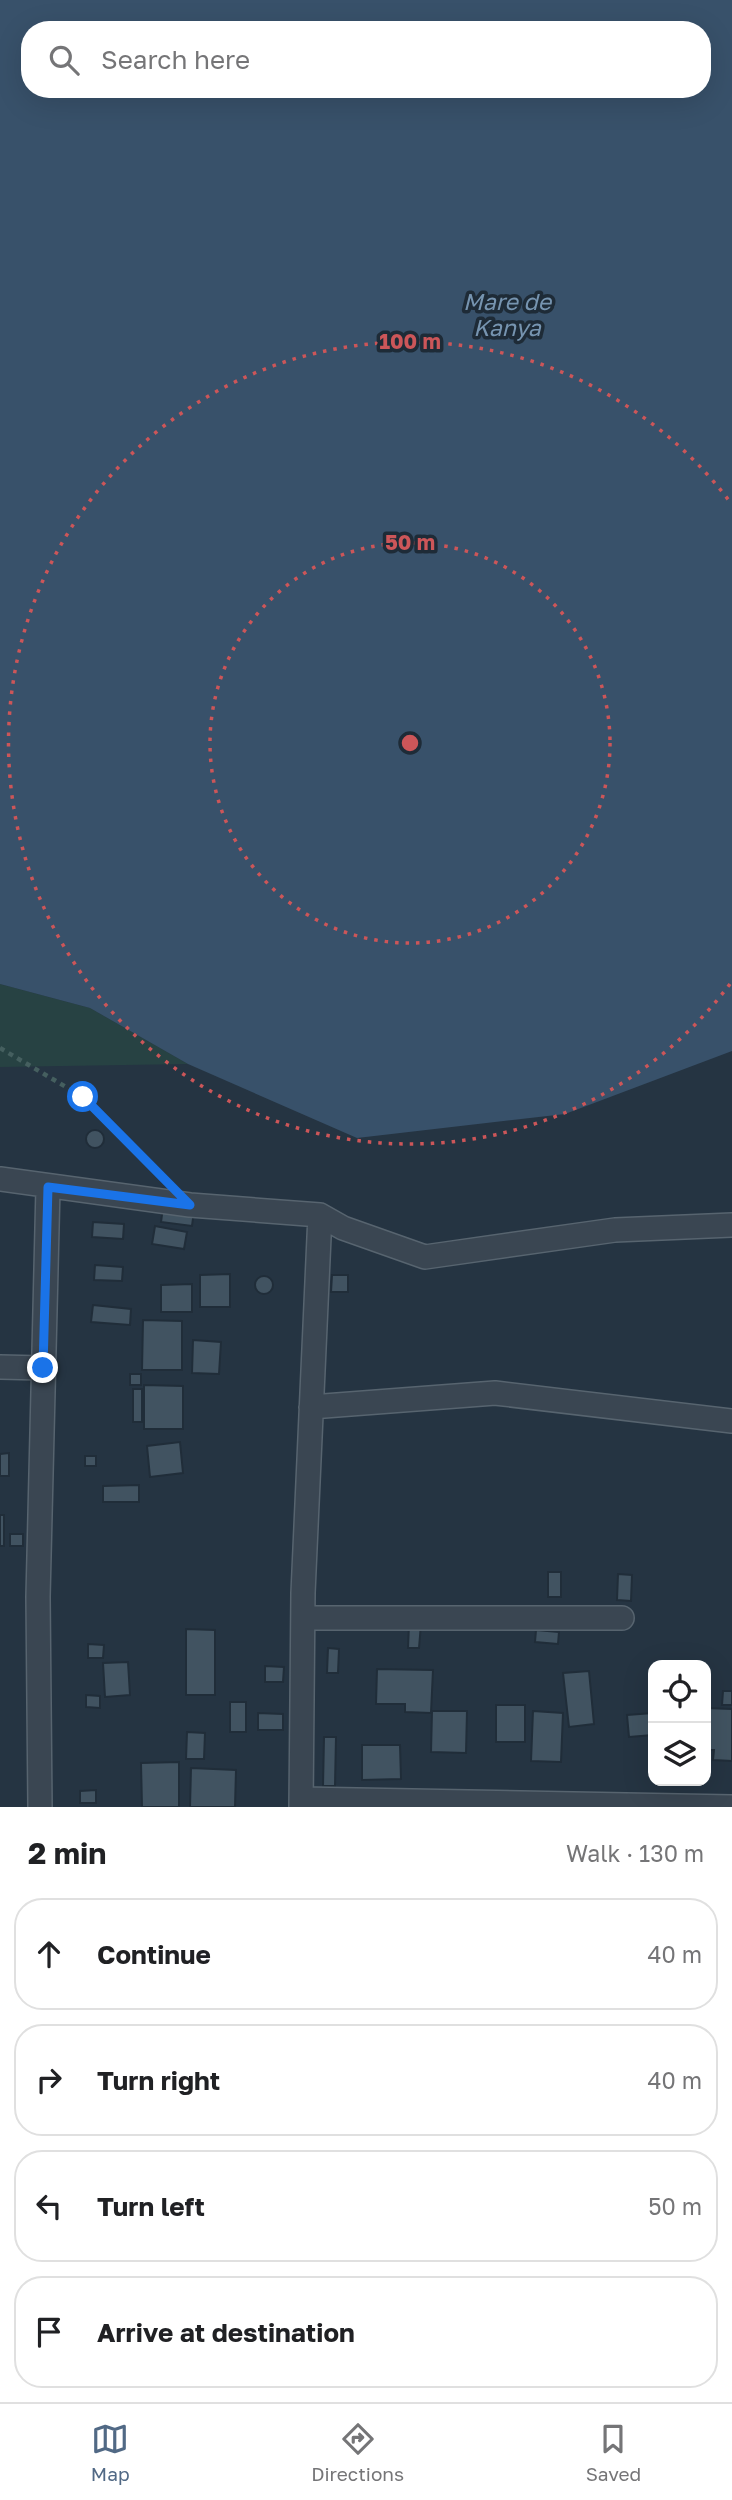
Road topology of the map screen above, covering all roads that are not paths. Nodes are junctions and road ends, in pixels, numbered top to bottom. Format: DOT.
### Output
graph roads {
  1 [pos="0,1179"];
  2 [pos="48,1187"];
  3 [pos="320,1215"];
  4 [pos="732,1225"];
  5 [pos="0,1367"];
  6 [pos="43,1368"];
  7 [pos="311,1407"];
  8 [pos="732,1421"];
  9 [pos="303,1618"];
  10 [pos="622,1618"];
  11 [pos="301,1803"];
  12 [pos="40,1807"];
  13 [pos="732,1807"];
  1 -- 2 [label="street"];
  2 -- 3 [label="street"];
  2 -- 6 [label="street"];
  3 -- 4 [label="street"];
  3 -- 7 [label="street"];
  5 -- 6 [label="street"];
  6 -- 12 [label="street"];
  7 -- 8 [label="street"];
  7 -- 9 [label="street"];
  9 -- 10 [label="street"];
  9 -- 11 [label="street"];
  11 -- 13 [label="street"];
}
